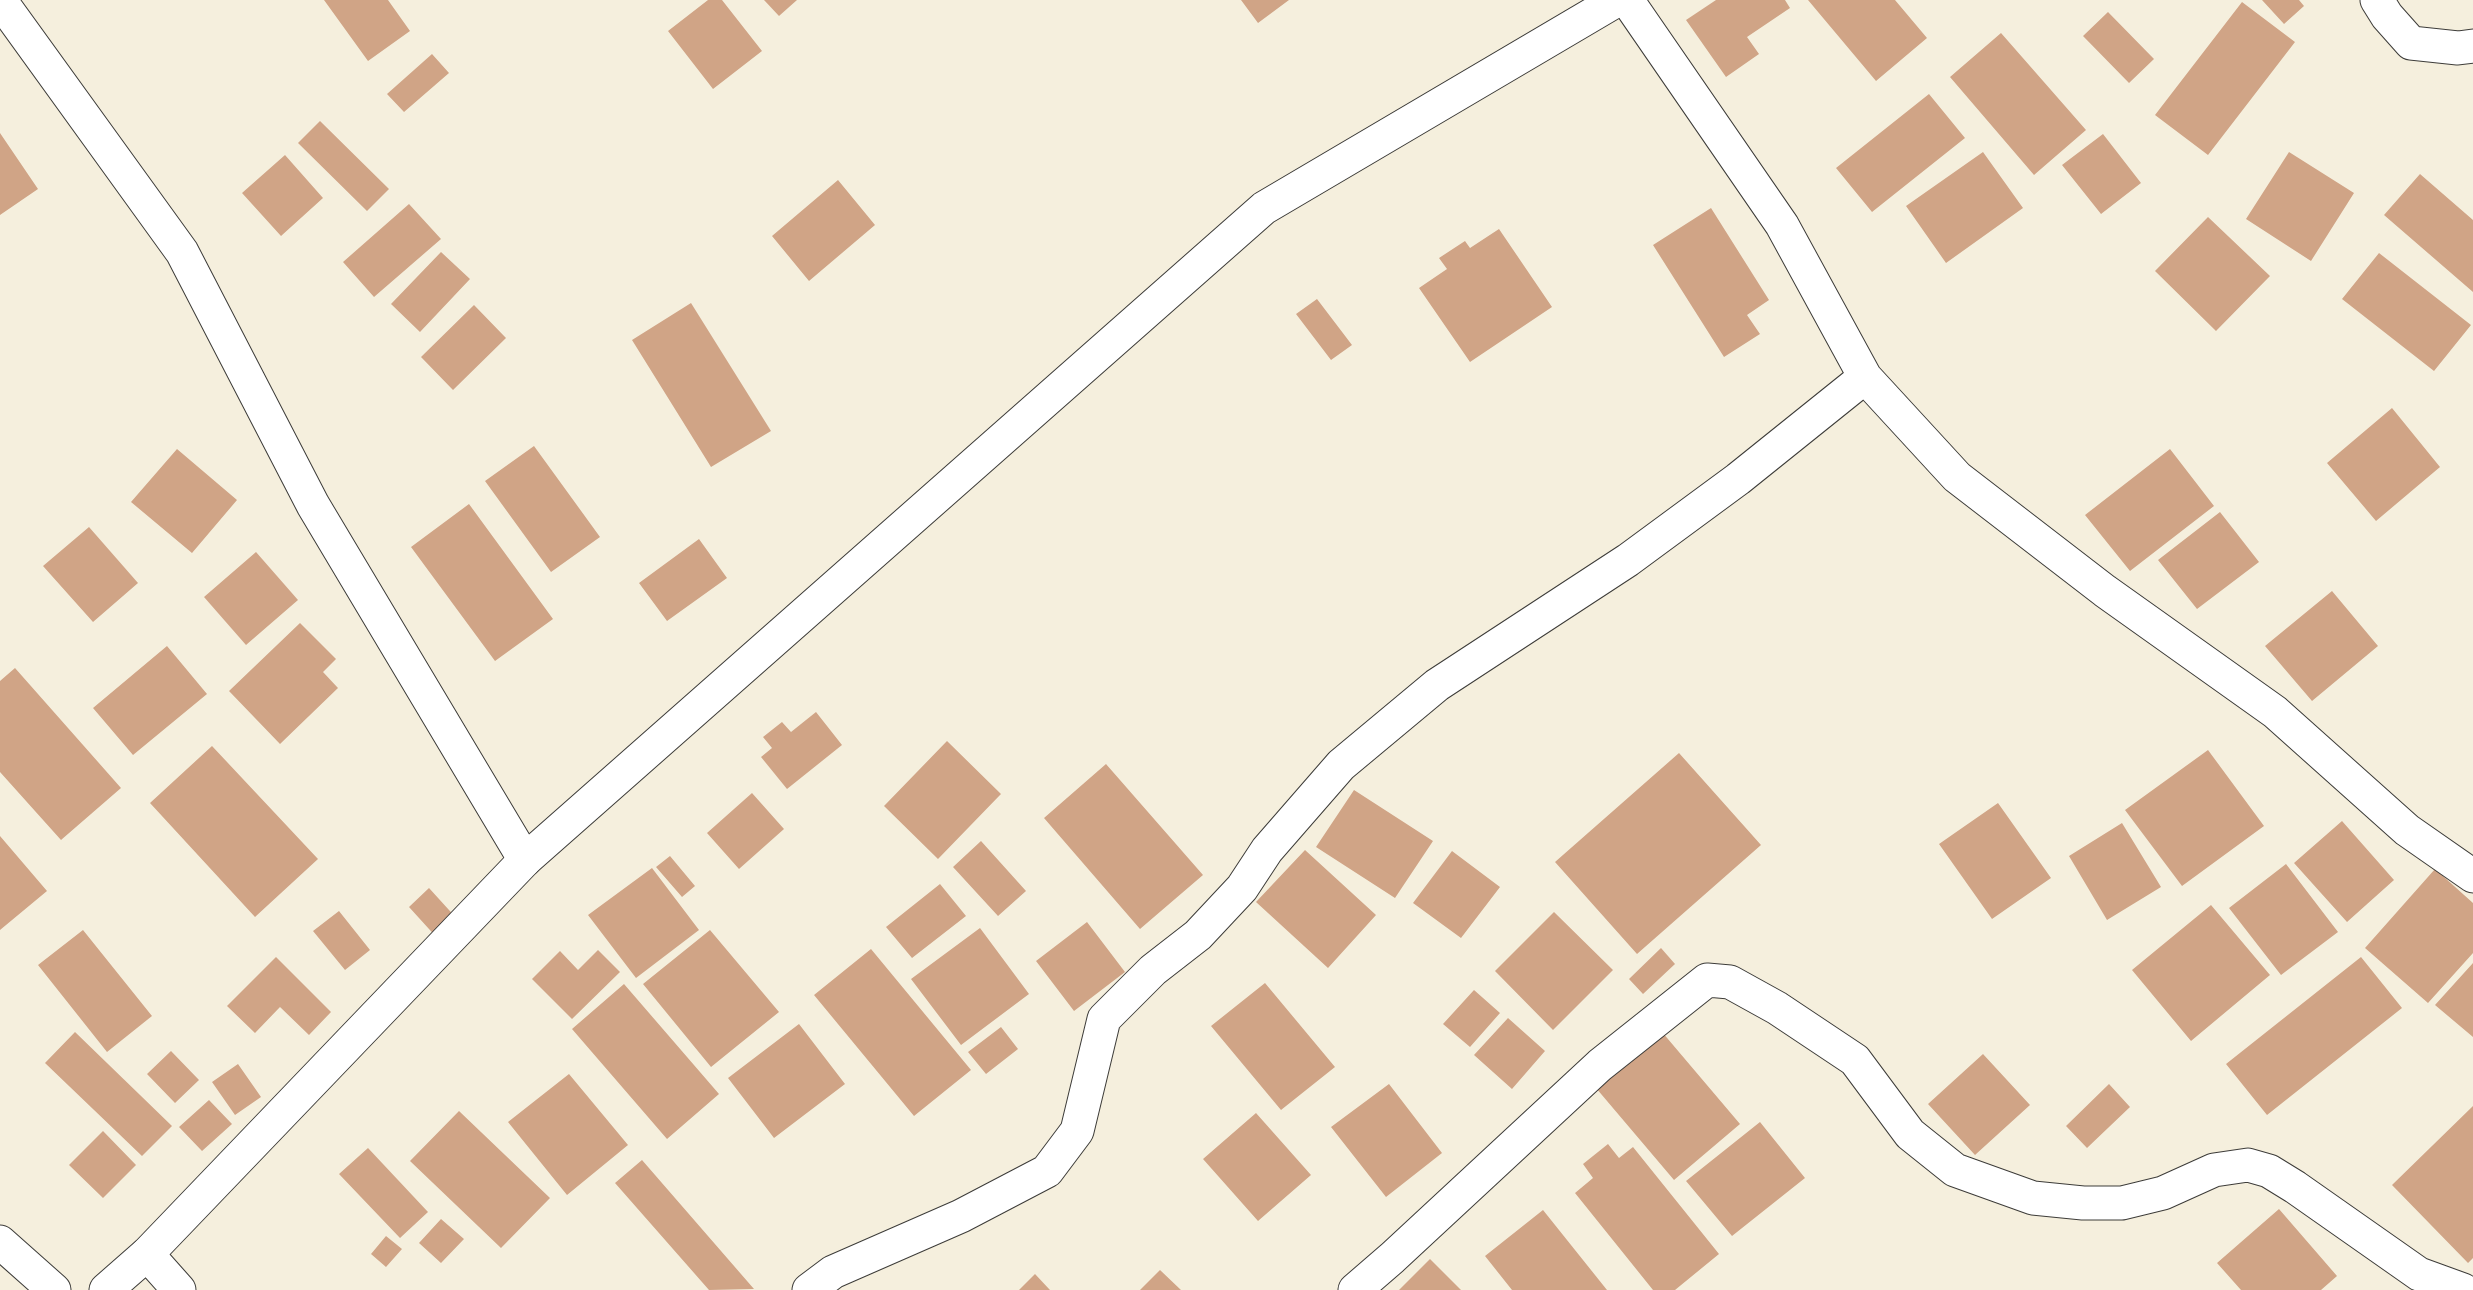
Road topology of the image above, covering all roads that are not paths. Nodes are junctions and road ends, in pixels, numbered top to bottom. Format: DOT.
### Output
graph roads {
  1 [pos="0,0"];
  2 [pos="1617,0"];
  3 [pos="1627,0"];
  4 [pos="2377,0"];
  5 [pos="2473,46"];
  6 [pos="1866,377"];
  7 [pos="525,860"];
  8 [pos="2473,876"];
  9 [pos="0,1242"];
  10 [pos="147,1254"];
  11 [pos="54,1290"];
  12 [pos="106,1290"];
  13 [pos="179,1290"];
  14 [pos="809,1290"];
  15 [pos="1355,1290"];
  16 [pos="2463,1290"];
  1 -- 7 [label="street"];
  2 -- 7 [label="street"];
  3 -- 6 [label="street"];
  4 -- 5 [label="street"];
  6 -- 8 [label="street"];
  6 -- 14 [label="street"];
  7 -- 10 [label="street"];
  9 -- 11 [label="street"];
  10 -- 12 [label="street"];
  10 -- 13 [label="street"];
  15 -- 16 [label="street"];
}
